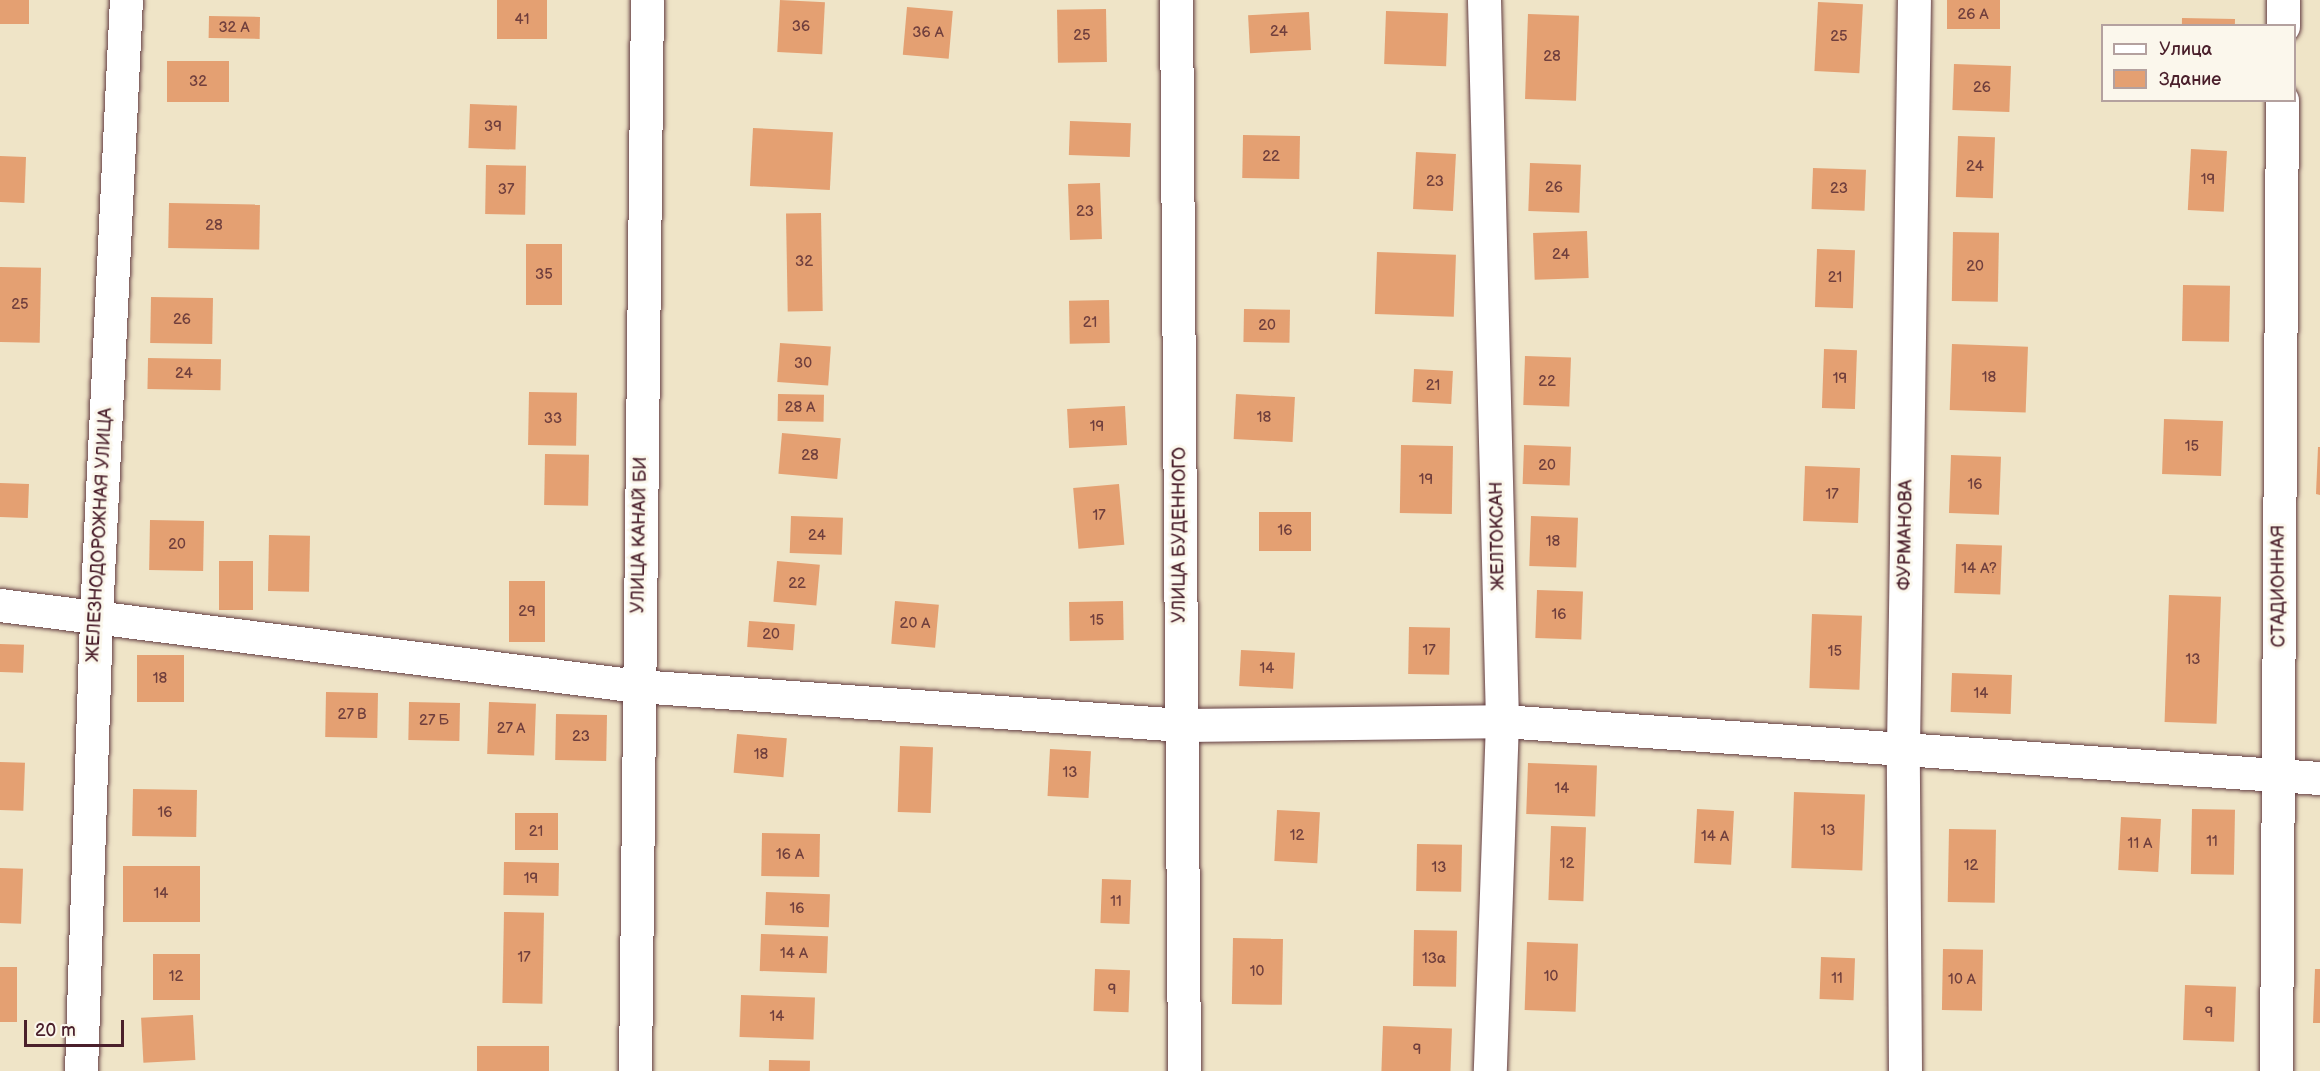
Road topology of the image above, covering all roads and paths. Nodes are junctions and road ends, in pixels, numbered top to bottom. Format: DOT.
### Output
graph roads {
  1 [pos="126,0"];
  2 [pos="647,0"];
  3 [pos="1176,0"];
  4 [pos="1484,0"];
  5 [pos="1914,0"];
  6 [pos="2283,0"];
  7 [pos="2283,24"];
  8 [pos="2282,102"];
  9 [pos="0,605"];
  10 [pos="96,615"];
  11 [pos="638,686"];
  12 [pos="1502,721"];
  13 [pos="1182,725"];
  14 [pos="1903,747"];
  15 [pos="2277,775"];
  16 [pos="2320,778"];
  17 [pos="81,1071"];
  18 [pos="635,1071"];
  19 [pos="1184,1071"];
  20 [pos="1490,1071"];
  21 [pos="1905,1071"];
  22 [pos="2276,1071"];
  1 -- 10 [label="street, ЖЕЛЕЗНОДОРОЖНАЯ УЛИЦА"];
  2 -- 11 [label="street, УЛИЦА КАНАЙ БИ"];
  3 -- 13 [label="street, УЛИЦА БУДЕННОГО"];
  4 -- 12 [label="street, ЖЕЛТОКСАН"];
  5 -- 14 [label="street, ФУРМАНОВА"];
  6 -- 7 [label="street"];
  8 -- 15 [label="street, СТАДИОННАЯ"];
  9 -- 10 [label="street"];
  10 -- 11 [label="street"];
  10 -- 17 [label="street, ЖЕЛЕЗНОДОРОЖНАЯ УЛИЦА"];
  11 -- 13 [label="street"];
  11 -- 18 [label="street, УЛИЦА КАНАЙ БИ"];
  12 -- 13 [label="street"];
  12 -- 14 [label="street"];
  12 -- 20 [label="street, ЖЕЛТОКСАН"];
  13 -- 19 [label="street, УЛИЦА БУДЕННОГО"];
  14 -- 15 [label="street"];
  14 -- 21 [label="street, ФУРМАНОВА"];
  15 -- 16 [label="street"];
  15 -- 22 [label="street, СТАДИОННАЯ"];
}
